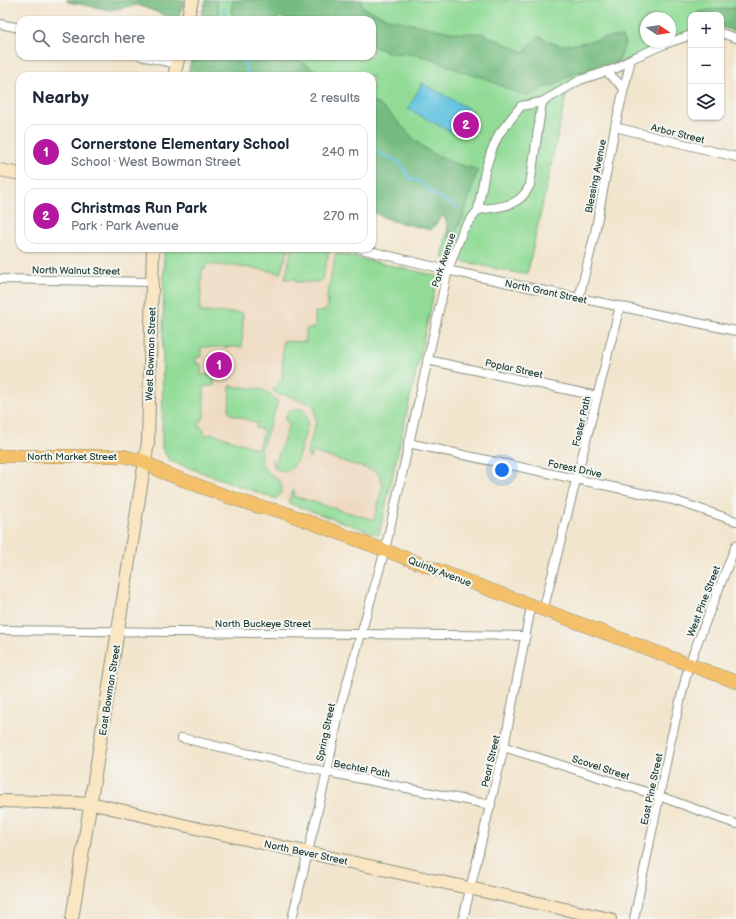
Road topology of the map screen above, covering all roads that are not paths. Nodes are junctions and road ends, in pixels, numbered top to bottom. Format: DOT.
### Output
graph roads {
  1 [pos="192,0"];
  2 [pos="188,16"];
  3 [pos="0,24"];
  4 [pos="16,27"];
  5 [pos="724,34"];
  6 [pos="688,36"];
  7 [pos="736,38"];
  8 [pos="632,59"];
  9 [pos="157,60"];
  10 [pos="176,65"];
  11 [pos="606,72"];
  12 [pos="624,88"];
  13 [pos="542,102"];
  14 [pos="614,127"];
  15 [pos="736,157"];
  16 [pos="0,170"];
  17 [pos="16,173"];
  18 [pos="478,210"];
  19 [pos="153,252"];
  20 [pos="374,252"];
  21 [pos="448,270"];
  22 [pos="0,279"];
  23 [pos="152,282"];
  24 [pos="579,298"];
  25 [pos="620,306"];
  26 [pos="736,331"];
  27 [pos="427,360"];
  28 [pos="597,396"];
  29 [pos="408,443"];
  30 [pos="0,456"];
  31 [pos="144,461"];
  32 [pos="577,479"];
  33 [pos="736,521"];
  34 [pos="736,544"];
  35 [pos="385,550"];
  36 [pos="537,609"];
  37 [pos="0,630"];
  38 [pos="123,632"];
  39 [pos="360,635"];
  40 [pos="526,636"];
  41 [pos="689,664"];
  42 [pos="736,682"];
  43 [pos="182,738"];
  44 [pos="504,747"];
  45 [pos="327,772"];
  46 [pos="659,796"];
  47 [pos="0,801"];
  48 [pos="90,804"];
  49 [pos="491,805"];
  50 [pos="736,824"];
  51 [pos="308,852"];
  52 [pos="470,889"];
  53 [pos="72,919"];
  54 [pos="292,919"];
  55 [pos="463,919"];
  56 [pos="610,919"];
  57 [pos="634,919"];
  1 -- 2 [label="main road"];
  3 -- 4 [label="street"];
  5 -- 7 [label="street"];
  6 -- 8 [label="street, Park Avenue"];
  8 -- 11 [label="street, Park Avenue"];
  8 -- 12 [label="street, Blessing Avenue"];
  9 -- 10 [label="street"];
  11 -- 12 [label="street"];
  11 -- 13 [label="street, Park Avenue"];
  12 -- 14 [label="street, Blessing Avenue"];
  13 -- 18 [label="street, Park Avenue"];
  13 -- 18 [label="street"];
  14 -- 15 [label="street, Arbor Street"];
  14 -- 24 [label="street, Blessing Avenue"];
  16 -- 17 [label="main road"];
  18 -- 21 [label="street, Park Avenue"];
  19 -- 23 [label="main road, West Bowman Street"];
  20 -- 21 [label="street, North Grant Street"];
  21 -- 24 [label="street, North Grant Street"];
  21 -- 27 [label="street, Park Avenue"];
  22 -- 23 [label="street, North Walnut Street"];
  23 -- 31 [label="main road, West Bowman Street"];
  24 -- 25 [label="street, North Grant Street"];
  25 -- 26 [label="street, North Grant Street"];
  25 -- 28 [label="street, Foster Path"];
  27 -- 28 [label="street, Poplar Street"];
  27 -- 29 [label="street, Park Avenue"];
  28 -- 32 [label="street, Foster Path"];
  29 -- 32 [label="street, Forest Drive"];
  29 -- 35 [label="street, Park Avenue"];
  30 -- 31 [label="main road, North Market Street"];
  31 -- 35 [label="main road, Quinby Avenue"];
  31 -- 38 [label="main road, East Bowman Street"];
  32 -- 33 [label="street, Forest Drive"];
  32 -- 36 [label="street, Foster Path"];
  34 -- 41 [label="street, West Pine Street"];
  35 -- 36 [label="main road, Quinby Avenue"];
  35 -- 39 [label="street, Spring Street"];
  36 -- 40 [label="street, Pearl Street"];
  36 -- 41 [label="main road, Quinby Avenue"];
  37 -- 38 [label="street, North Buckeye Street"];
  38 -- 39 [label="street, North Buckeye Street"];
  38 -- 48 [label="main road, East Bowman Street"];
  39 -- 40 [label="street, North Buckeye Street"];
  39 -- 45 [label="street, Spring Street"];
  40 -- 44 [label="street, Pearl Street"];
  41 -- 42 [label="main road, Quinby Avenue"];
  41 -- 46 [label="street, East Pine Street"];
  43 -- 45 [label="street, Bechtel Path"];
  44 -- 46 [label="street, Scovel Street"];
  44 -- 49 [label="street, Pearl Street"];
  45 -- 49 [label="street, Bechtel Path"];
  45 -- 51 [label="street, Spring Street"];
  46 -- 50 [label="street, Scovel Street"];
  46 -- 57 [label="street, East Pine Street"];
  47 -- 48 [label="main road, North Bever Street"];
  48 -- 51 [label="main road, North Bever Street"];
  48 -- 53 [label="main road, East Bowman Street"];
  49 -- 52 [label="street, Pearl Street"];
  51 -- 52 [label="main road, North Bever Street"];
  51 -- 54 [label="street, Spring Street"];
  52 -- 55 [label="street, Pearl Street"];
  52 -- 56 [label="main road, North Bever Street"];
}
